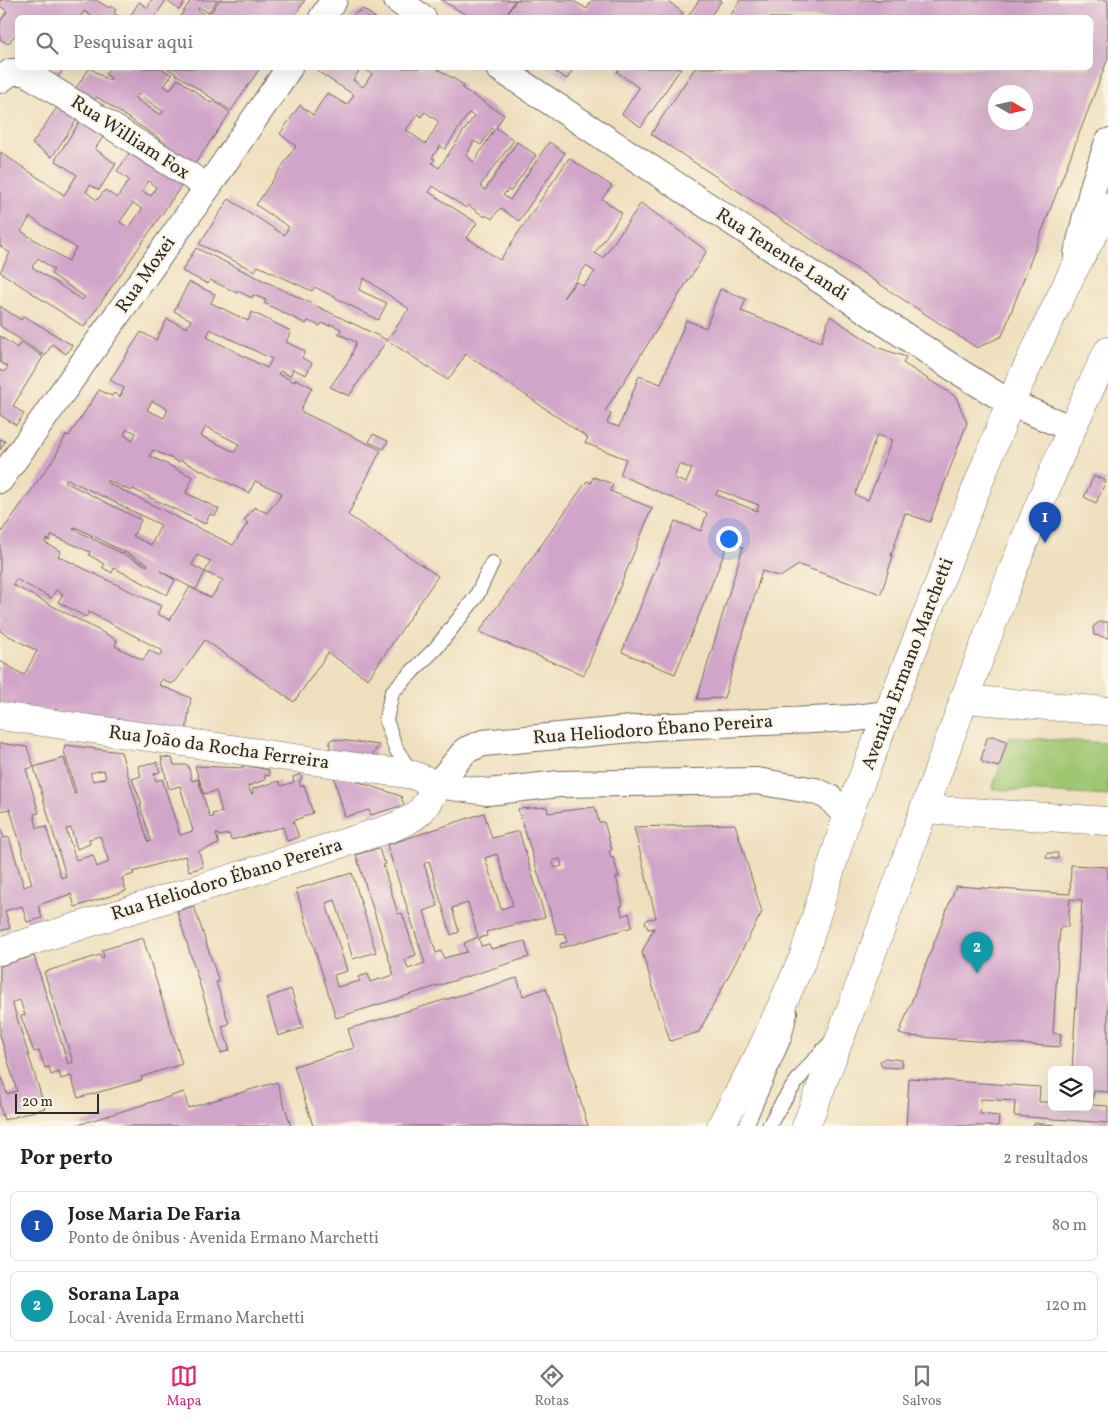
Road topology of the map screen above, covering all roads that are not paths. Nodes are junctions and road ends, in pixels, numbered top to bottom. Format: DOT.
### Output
graph roads {
  1 [pos="334,0"];
  2 [pos="397,0"];
  3 [pos="324,15"];
  4 [pos="419,15"];
  5 [pos="288,70"];
  6 [pos="502,70"];
  7 [pos="0,80"];
  8 [pos="1108,142"];
  9 [pos="208,187"];
  10 [pos="1108,207"];
  11 [pos="1073,271"];
  12 [pos="1108,351"];
  13 [pos="1010,403"];
  14 [pos="1072,429"];
  15 [pos="0,480"];
  16 [pos="492,564"];
  17 [pos="963,699"];
  18 [pos="1108,712"];
  19 [pos="888,714"];
  20 [pos="0,716"];
  21 [pos="425,780"];
  22 [pos="924,809"];
  23 [pos="847,817"];
  24 [pos="1108,821"];
  25 [pos="0,951"];
  26 [pos="803,958"];
  27 [pos="842,1032"];
  28 [pos="721,1126"];
  29 [pos="746,1126"];
  30 [pos="769,1126"];
  31 [pos="806,1126"];
  1 -- 3 [label="street"];
  2 -- 4 [label="street"];
  5 -- 9 [label="street, Rua Moxei"];
  6 -- 13 [label="street, Rua Tenente Landi"];
  7 -- 9 [label="street, Rua William Fox"];
  8 -- 11 [label="street"];
  9 -- 15 [label="street, Rua Moxei"];
  10 -- 11 [label="main road, Avenida Ermano Marchetti"];
  11 -- 13 [label="main road, Avenida Ermano Marchetti"];
  12 -- 14 [label="main road"];
  13 -- 14 [label="street, Rua Tenente Landi"];
  13 -- 19 [label="main road, Avenida Ermano Marchetti"];
  14 -- 17 [label="main road"];
  16 -- 21 [label="lane"];
  17 -- 18 [label="main road"];
  17 -- 22 [label="main road"];
  19 -- 21 [label="street, Rua Heliodoro Ébano Pereira"];
  19 -- 23 [label="main road, Avenida Ermano Marchetti"];
  20 -- 21 [label="main road, Rua João da Rocha Ferreira"];
  21 -- 23 [label="street"];
  21 -- 25 [label="main road, Rua Heliodoro Ébano Pereira"];
  22 -- 24 [label="main road"];
  22 -- 27 [label="main road"];
  23 -- 26 [label="main road, Avenida Ermano Marchetti"];
  26 -- 28 [label="main road, Avenida Ermano Marchetti"];
  26 -- 29 [label="lane"];
  27 -- 30 [label="lane"];
  27 -- 31 [label="main road"];
}
